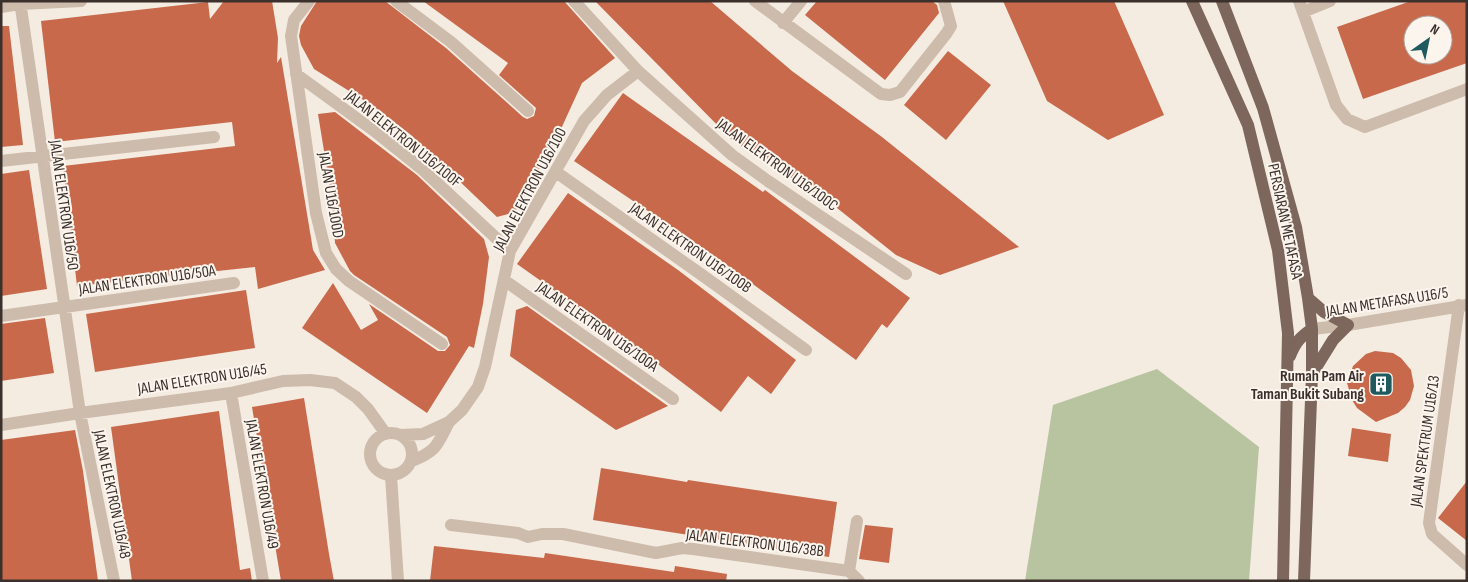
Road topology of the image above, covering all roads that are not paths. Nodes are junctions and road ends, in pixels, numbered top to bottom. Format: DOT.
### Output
graph roads {
  1 [pos="81,1"];
  2 [pos="309,1"];
  3 [pos="396,1"];
  4 [pos="574,1"];
  5 [pos="755,1"];
  6 [pos="801,1"];
  7 [pos="944,1"];
  8 [pos="1192,1"];
  9 [pos="1222,1"];
  10 [pos="1330,1"];
  11 [pos="20,3"];
  12 [pos="1301,6"];
  13 [pos="1,7"];
  14 [pos="783,23"];
  15 [pos="638,71"];
  16 [pos="296,74"];
  17 [pos="1467,89"];
  18 [pos="528,111"];
  19 [pos="214,136"];
  20 [pos="41,156"];
  21 [pos="1,161"];
  22 [pos="556,172"];
  23 [pos="510,252"];
  24 [pos="906,274"];
  25 [pos="504,280"];
  26 [pos="234,283"];
  27 [pos="1308,298"];
  28 [pos="1463,305"];
  29 [pos="64,308"];
  30 [pos="1,316"];
  31 [pos="1348,325"];
  32 [pos="1312,329"];
  33 [pos="442,344"];
  34 [pos="806,350"];
  35 [pos="1288,363"];
  36 [pos="1312,374"];
  37 [pos="231,393"];
  38 [pos="673,399"];
  39 [pos="80,413"];
  40 [pos="449,422"];
  41 [pos="1,425"];
  42 [pos="386,434"];
  43 [pos="400,435"];
  44 [pos="412,461"];
  45 [pos="391,476"];
  46 [pos="857,521"];
  47 [pos="451,525"];
  48 [pos="1467,565"];
  49 [pos="850,570"];
  50 [pos="114,581"];
  51 [pos="263,581"];
  52 [pos="398,581"];
  53 [pos="859,581"];
  54 [pos="1283,581"];
  55 [pos="1304,581"];
  1 -- 11 [label="street"];
  2 -- 16 [label="street, JALAN U16/100D"];
  3 -- 18 [label="street"];
  4 -- 15 [label="street, JALAN ELEKTRON U16/100C"];
  5 -- 14 [label="street"];
  6 -- 14 [label="street"];
  7 -- 14 [label="street"];
  8 -- 35 [label="main road, PERSIARAN METAFASA"];
  9 -- 27 [label="main road, PERSIARAN METAFASA"];
  10 -- 12 [label="street"];
  11 -- 13 [label="street"];
  11 -- 20 [label="street, JALAN ELEKTRON U16/50"];
  12 -- 17 [label="street"];
  15 -- 22 [label="street, JALAN ELEKTRON U16/100"];
  15 -- 24 [label="street, JALAN ELEKTRON U16/100C"];
  16 -- 23 [label="street, JALAN ELEKTRON U16/100F"];
  16 -- 33 [label="street, JALAN U16/100D"];
  19 -- 20 [label="street"];
  20 -- 21 [label="street"];
  20 -- 29 [label="street, JALAN ELEKTRON U16/50"];
  22 -- 23 [label="street, JALAN ELEKTRON U16/100"];
  22 -- 34 [label="street, JALAN ELEKTRON U16/100B"];
  23 -- 25 [label="street, JALAN ELEKTRON U16/100"];
  25 -- 38 [label="street, JALAN ELEKTRON U16/100A"];
  25 -- 40 [label="street, JALAN ELEKTRON U16/100"];
  26 -- 29 [label="street, JALAN ELEKTRON U16/50A"];
  27 -- 31 [label="main road"];
  27 -- 32 [label="main road, PERSIARAN METAFASA"];
  28 -- 31 [label="street, JALAN METAFASA U16/5"];
  28 -- 48 [label="street, JALAN SPEKTRUM U16/13"];
  29 -- 30 [label="street, JALAN ELEKTRON U16/50A"];
  29 -- 39 [label="street, JALAN ELEKTRON U16/50"];
  31 -- 32 [label="street, JALAN METAFASA U16/5"];
  31 -- 36 [label="main road"];
  32 -- 35 [label="main road"];
  32 -- 36 [label="main road, PERSIARAN METAFASA"];
  35 -- 54 [label="main road, PERSIARAN METAFASA"];
  36 -- 55 [label="main road, PERSIARAN METAFASA"];
  37 -- 39 [label="street, JALAN ELEKTRON U16/45"];
  37 -- 42 [label="street, JALAN ELEKTRON U16/45"];
  37 -- 51 [label="street, JALAN ELEKTRON U16/49"];
  39 -- 41 [label="street, JALAN ELEKTRON U16/45"];
  39 -- 50 [label="street, JALAN ELEKTRON U16/48"];
  40 -- 43 [label="street"];
  40 -- 44 [label="street"];
  42 -- 43 [label="street"];
  42 -- 45 [label="street"];
  43 -- 44 [label="street"];
  44 -- 45 [label="street"];
  45 -- 52 [label="street"];
  46 -- 49 [label="street"];
  47 -- 49 [label="street, JALAN ELEKTRON U16/38B"];
  49 -- 53 [label="street"];
}
